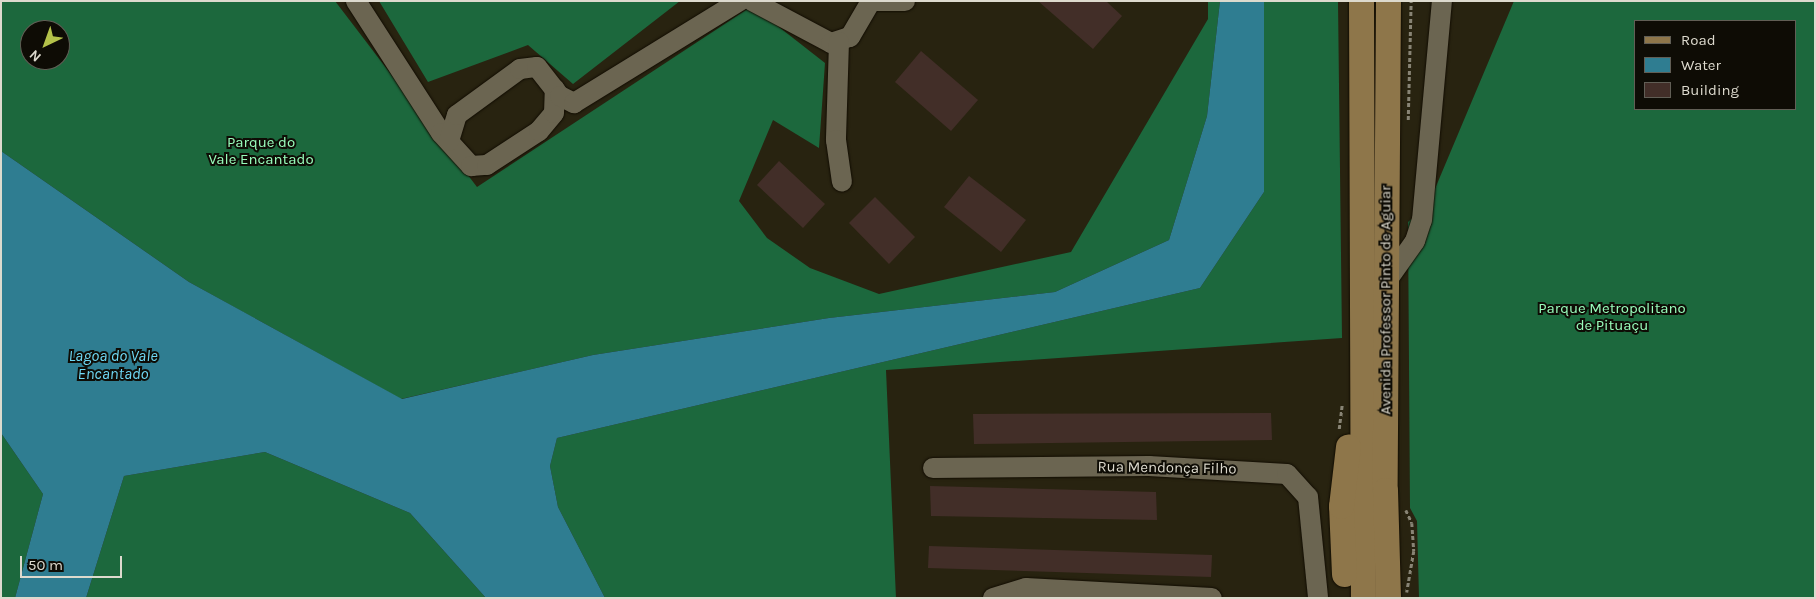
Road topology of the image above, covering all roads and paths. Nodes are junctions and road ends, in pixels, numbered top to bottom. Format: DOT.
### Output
graph roads {
  1 [pos="356,1"];
  2 [pos="740,1"];
  3 [pos="752,1"];
  4 [pos="873,1"];
  5 [pos="905,1"];
  6 [pos="1361,1"];
  7 [pos="1388,1"];
  8 [pos="1442,1"];
  9 [pos="839,42"];
  10 [pos="555,89"];
  11 [pos="598,92"];
  12 [pos="420,99"];
  13 [pos="468,104"];
  14 [pos="539,132"];
  15 [pos="449,141"];
  16 [pos="842,182"];
  17 [pos="1386,282"];
  18 [pos="1360,360"];
  19 [pos="933,468"];
  20 [pos="1343,549"];
  21 [pos="1315,550"];
  22 [pos="1317,578"];
  23 [pos="1356,582"];
  24 [pos="1388,586"];
  25 [pos="1036,594"];
  26 [pos="992,598"];
  27 [pos="1212,598"];
  28 [pos="1318,598"];
  1 -- 12 [label="street"];
  2 -- 11 [label="street"];
  3 -- 9 [label="street"];
  4 -- 5 [label="street"];
  4 -- 9 [label="street"];
  6 -- 18 [label="main road, Avenida Professor Pinto de Aguiar"];
  7 -- 17 [label="main road, Avenida Professor Pinto de Aguiar"];
  8 -- 17 [label="street"];
  9 -- 16 [label="street"];
  10 -- 11 [label="street"];
  10 -- 13 [label="street"];
  10 -- 14 [label="street"];
  11 -- 14 [label="street"];
  12 -- 13 [label="street"];
  12 -- 15 [label="street"];
  13 -- 15 [label="street"];
  14 -- 15 [label="street"];
  17 -- 24 [label="main road, Avenida Professor Pinto de Aguiar"];
  18 -- 20 [label="main road"];
  18 -- 23 [label="main road, Avenida Professor Pinto de Aguiar"];
  19 -- 21 [label="street, Rua Mendonça Filho"];
  20 -- 21 [label="street"];
  20 -- 23 [label="main road"];
  21 -- 22 [label="street, Rua Mendonça Filho"];
  22 -- 23 [label="street"];
  22 -- 28 [label="street, Rua Mendonça Filho"];
  23 -- 24 [label="street"];
  25 -- 26 [label="street"];
  25 -- 27 [label="street"];
}
